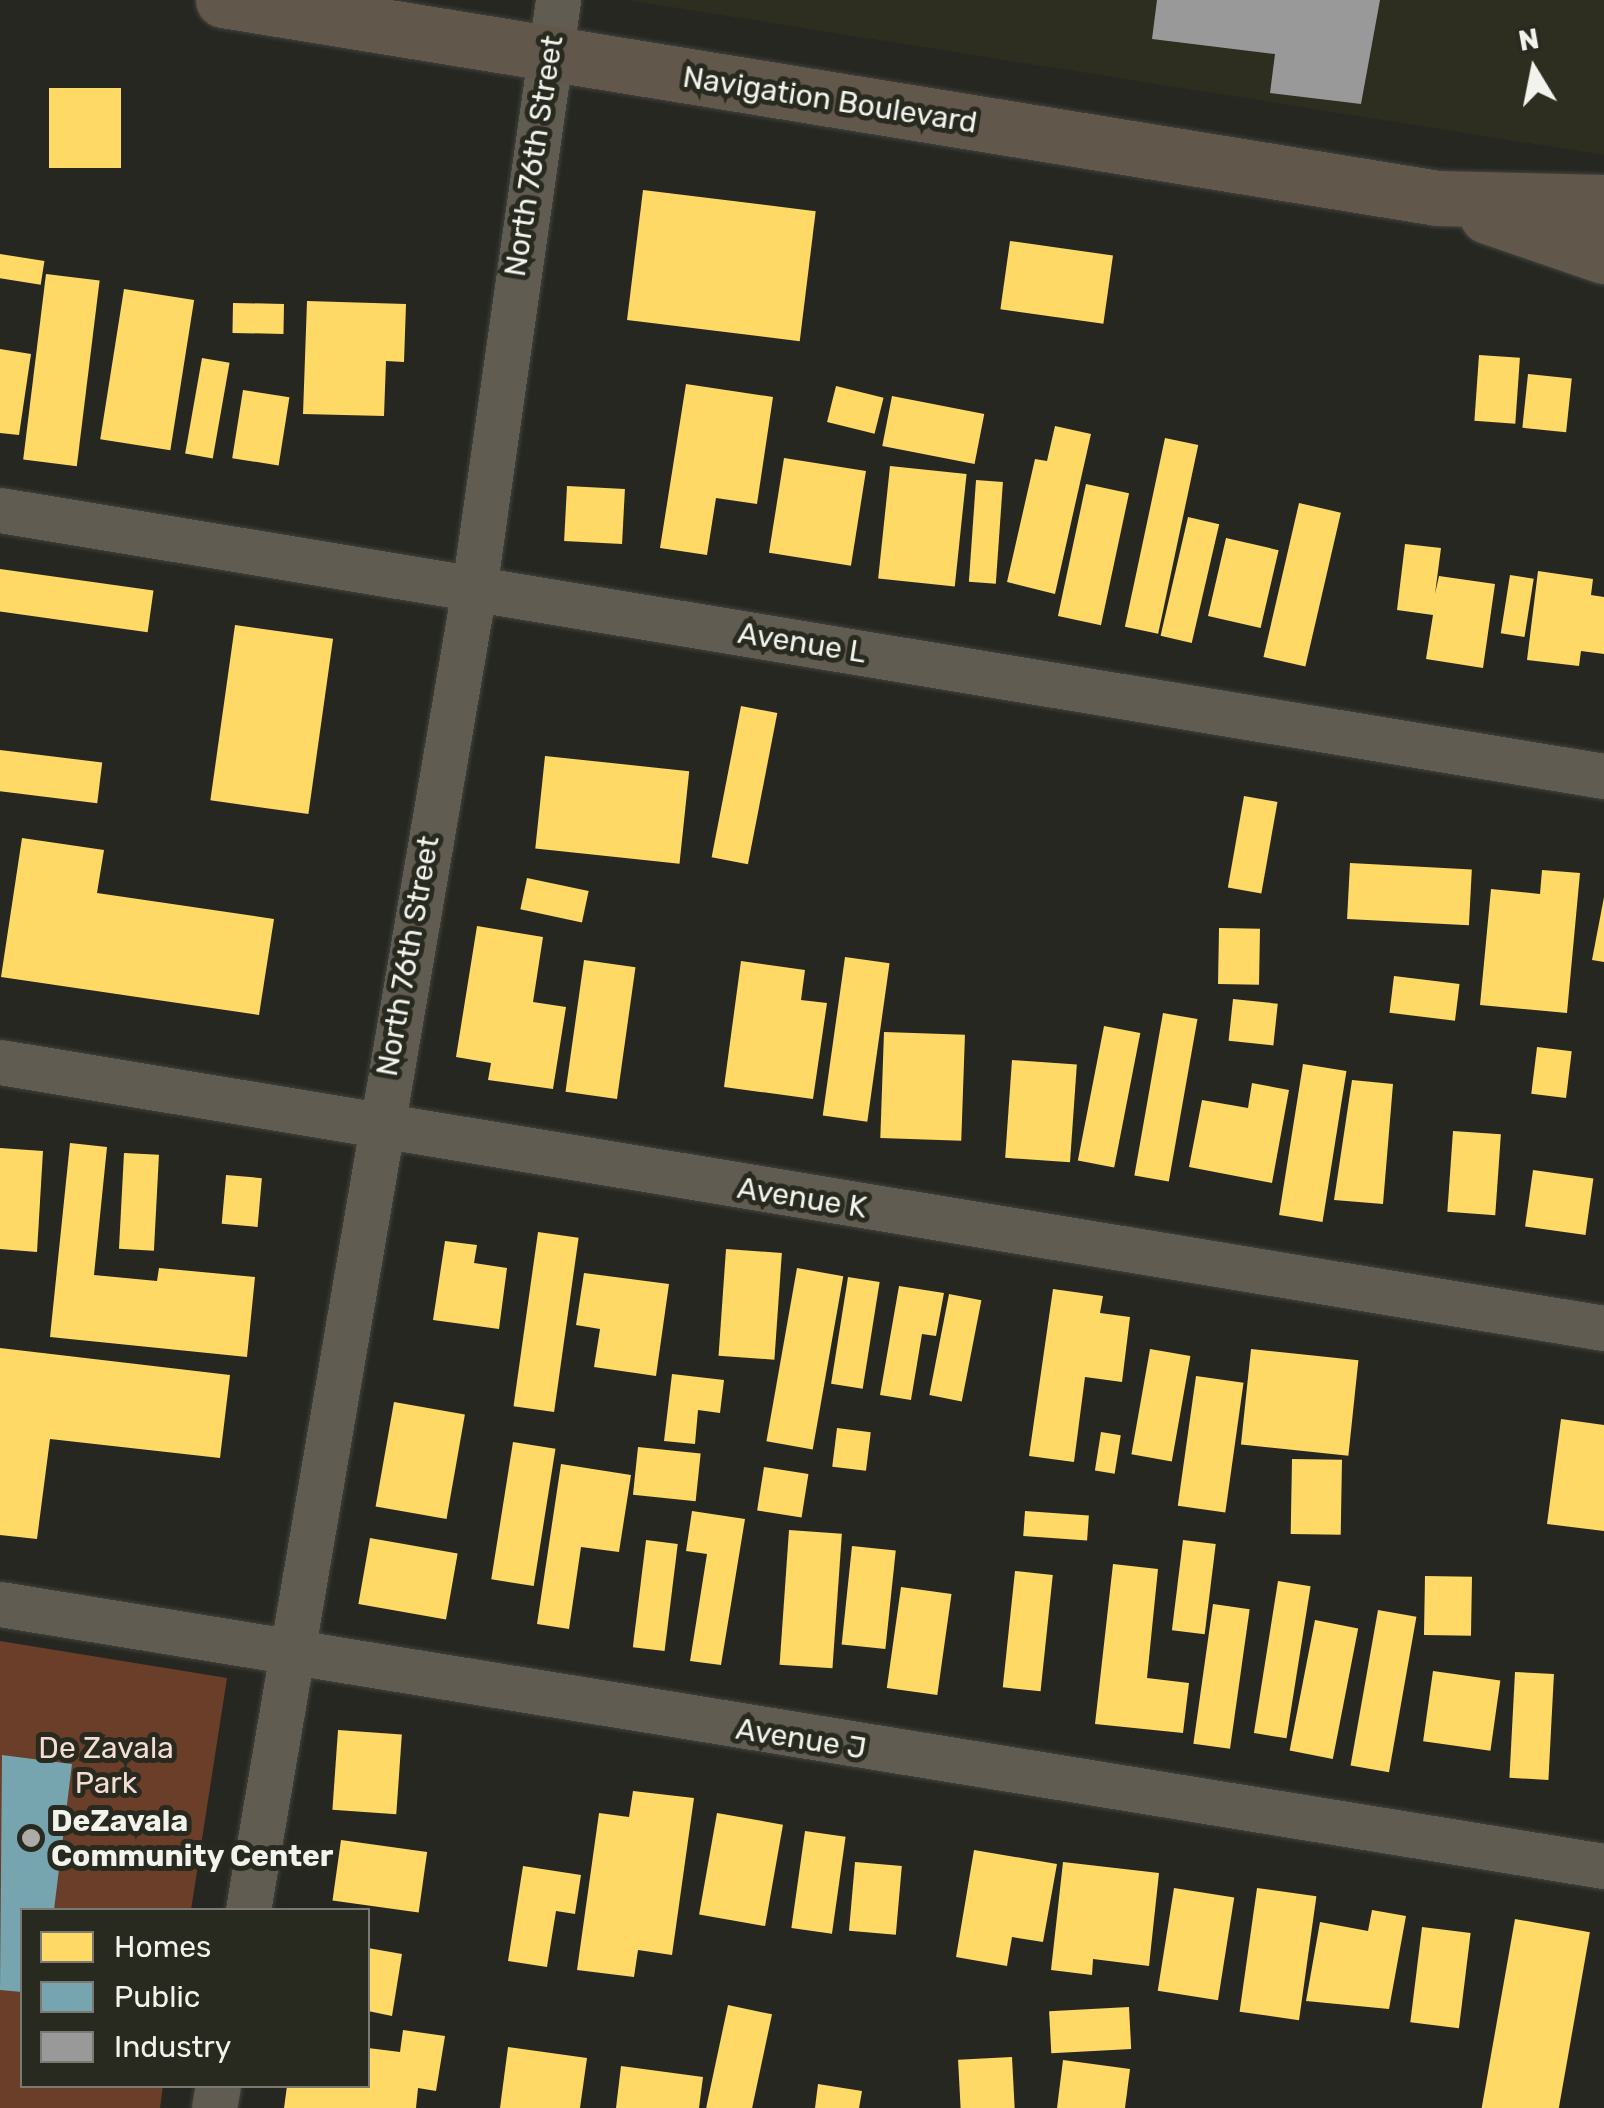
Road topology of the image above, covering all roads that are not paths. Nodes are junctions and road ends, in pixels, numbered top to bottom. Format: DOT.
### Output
graph roads {
  1 [pos="223,0"];
  2 [pos="558,0"];
  3 [pos="549,54"];
  4 [pos="1437,198"];
  5 [pos="1604,202"];
  6 [pos="1604,256"];
  7 [pos="0,510"];
  8 [pos="474,589"];
  9 [pos="1604,776"];
  10 [pos="0,1062"];
  11 [pos="378,1125"];
  12 [pos="1604,1328"];
  13 [pos="0,1604"];
  14 [pos="292,1652"];
  15 [pos="1604,1866"];
  16 [pos="248,1908"];
  1 -- 3 [label="main road, Navigation Boulevard"];
  2 -- 3 [label="street, North 76th Street"];
  3 -- 4 [label="main road, Navigation Boulevard"];
  3 -- 8 [label="street, North 76th Street"];
  4 -- 5 [label="main road, Navigation Boulevard"];
  4 -- 6 [label="main road, Navigation Boulevard"];
  7 -- 8 [label="street, Avenue L"];
  8 -- 9 [label="street, Avenue L"];
  8 -- 11 [label="street, North 76th Street"];
  10 -- 11 [label="street, Avenue K"];
  11 -- 12 [label="street, Avenue K"];
  11 -- 14 [label="street, North 76th Street"];
  13 -- 14 [label="street, Avenue J"];
  14 -- 15 [label="street, Avenue J"];
  14 -- 16 [label="street, North 76th Street"];
}
